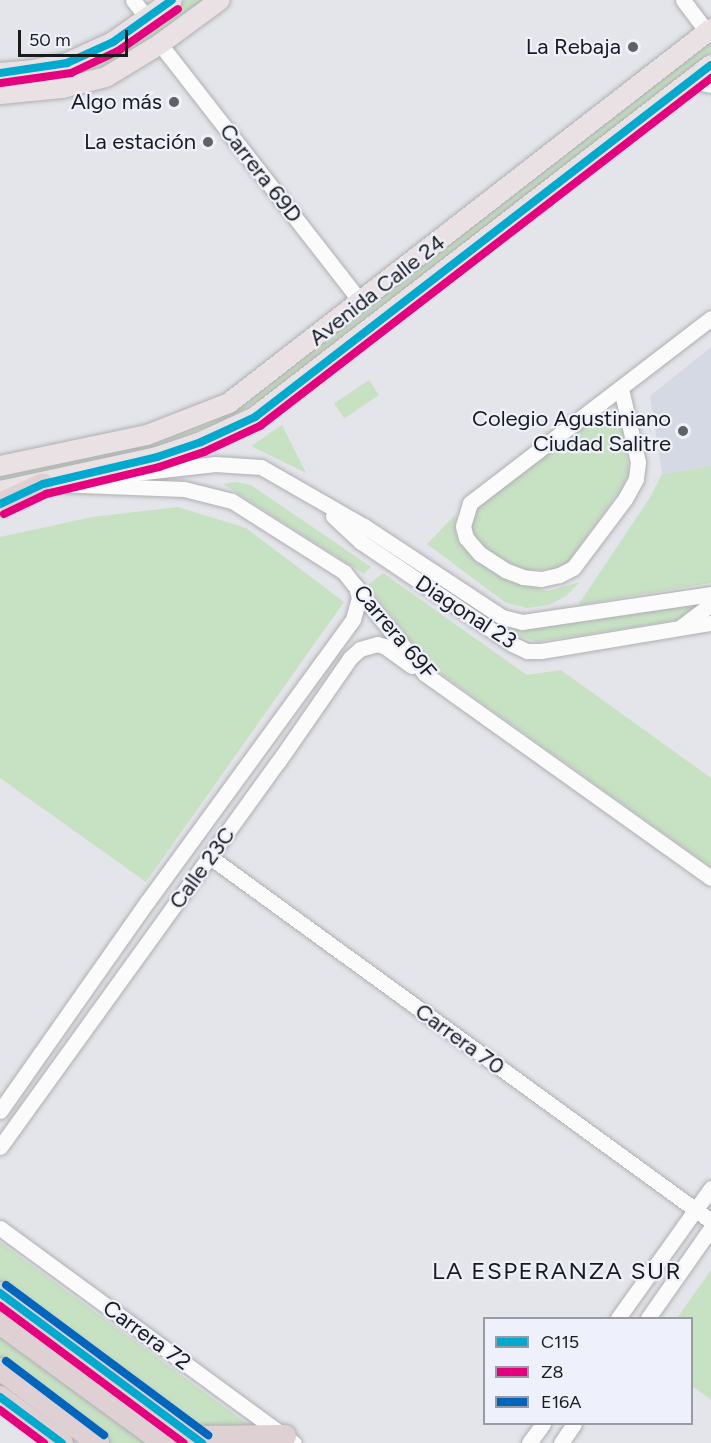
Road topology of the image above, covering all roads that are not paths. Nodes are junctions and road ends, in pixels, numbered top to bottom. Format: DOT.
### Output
graph roads {
  1 [pos="133,0"];
  2 [pos="172,0"];
  3 [pos="220,0"];
  4 [pos="683,0"];
  5 [pos="147,18"];
  6 [pos="709,30"];
  7 [pos="160,44"];
  8 [pos="711,65"];
  9 [pos="0,73"];
  10 [pos="691,81"];
  11 [pos="711,86"];
  12 [pos="0,94"];
  13 [pos="361,302"];
  14 [pos="711,318"];
  15 [pos="621,389"];
  16 [pos="0,466"];
  17 [pos="43,484"];
  18 [pos="0,491"];
  19 [pos="317,501"];
  20 [pos="0,504"];
  21 [pos="356,586"];
  22 [pos="711,594"];
  23 [pos="711,604"];
  24 [pos="711,623"];
  25 [pos="680,628"];
  26 [pos="425,674"];
  27 [pos="210,857"];
  28 [pos="711,878"];
  29 [pos="0,1111"];
  30 [pos="0,1148"];
  31 [pos="711,1188"];
  32 [pos="696,1209"];
  33 [pos="711,1221"];
  34 [pos="0,1228"];
  35 [pos="711,1228"];
  36 [pos="0,1293"];
  37 [pos="619,1317"];
  38 [pos="649,1317"];
  39 [pos="6,1327"];
  40 [pos="53,1332"];
  41 [pos="0,1369"];
  42 [pos="0,1397"];
  43 [pos="542,1425"];
  44 [pos="573,1425"];
  45 [pos="198,1440"];
  46 [pos="290,1440"];
  47 [pos="62,1443"];
  48 [pos="98,1443"];
  49 [pos="164,1443"];
  50 [pos="529,1443"];
  51 [pos="561,1443"];
  1 -- 5 [label="street"];
  2 -- 5 [label="main road"];
  3 -- 7 [label="main road"];
  4 -- 6 [label="street"];
  5 -- 9 [label="main road"];
  6 -- 13 [label="main road, Avenida Calle 24"];
  7 -- 12 [label="main road"];
  7 -- 13 [label="street, Carrera 69D"];
  8 -- 10 [label="main road, Avenida Calle 24"];
  10 -- 11 [label="street"];
  10 -- 17 [label="main road, Avenida Calle 24"];
  13 -- 16 [label="main road, Avenida Calle 24"];
  14 -- 15 [label="street"];
  15 -- 15 [label="street"];
  17 -- 18 [label="main road, Avenida Calle 24"];
  17 -- 19 [label="street, Diagonal 23"];
  17 -- 20 [label="highway"];
  17 -- 21 [label="street, Carrera 69F"];
  19 -- 22 [label="street, Diagonal 23"];
  19 -- 25 [label="street, Diagonal 23"];
  21 -- 26 [label="street, Carrera 69F"];
  21 -- 29 [label="street, Calle 23C"];
  23 -- 25 [label="street"];
  24 -- 25 [label="street, Diagonal 23"];
  26 -- 27 [label="street, Calle 23C"];
  26 -- 28 [label="street, Carrera 69F"];
  27 -- 30 [label="street, Calle 23C"];
  27 -- 32 [label="street, Carrera 70"];
  31 -- 32 [label="street"];
  32 -- 33 [label="street, Carrera 70"];
  32 -- 37 [label="street"];
  34 -- 46 [label="street, Carrera 72"];
  35 -- 38 [label="street"];
  36 -- 40 [label="highway"];
  39 -- 40 [label="highway"];
  39 -- 49 [label="highway"];
  40 -- 45 [label="highway"];
  41 -- 48 [label="highway"];
  42 -- 47 [label="highway"];
  43 -- 50 [label="street"];
  44 -- 51 [label="street"];
  45 -- 46 [label="highway"];
}
